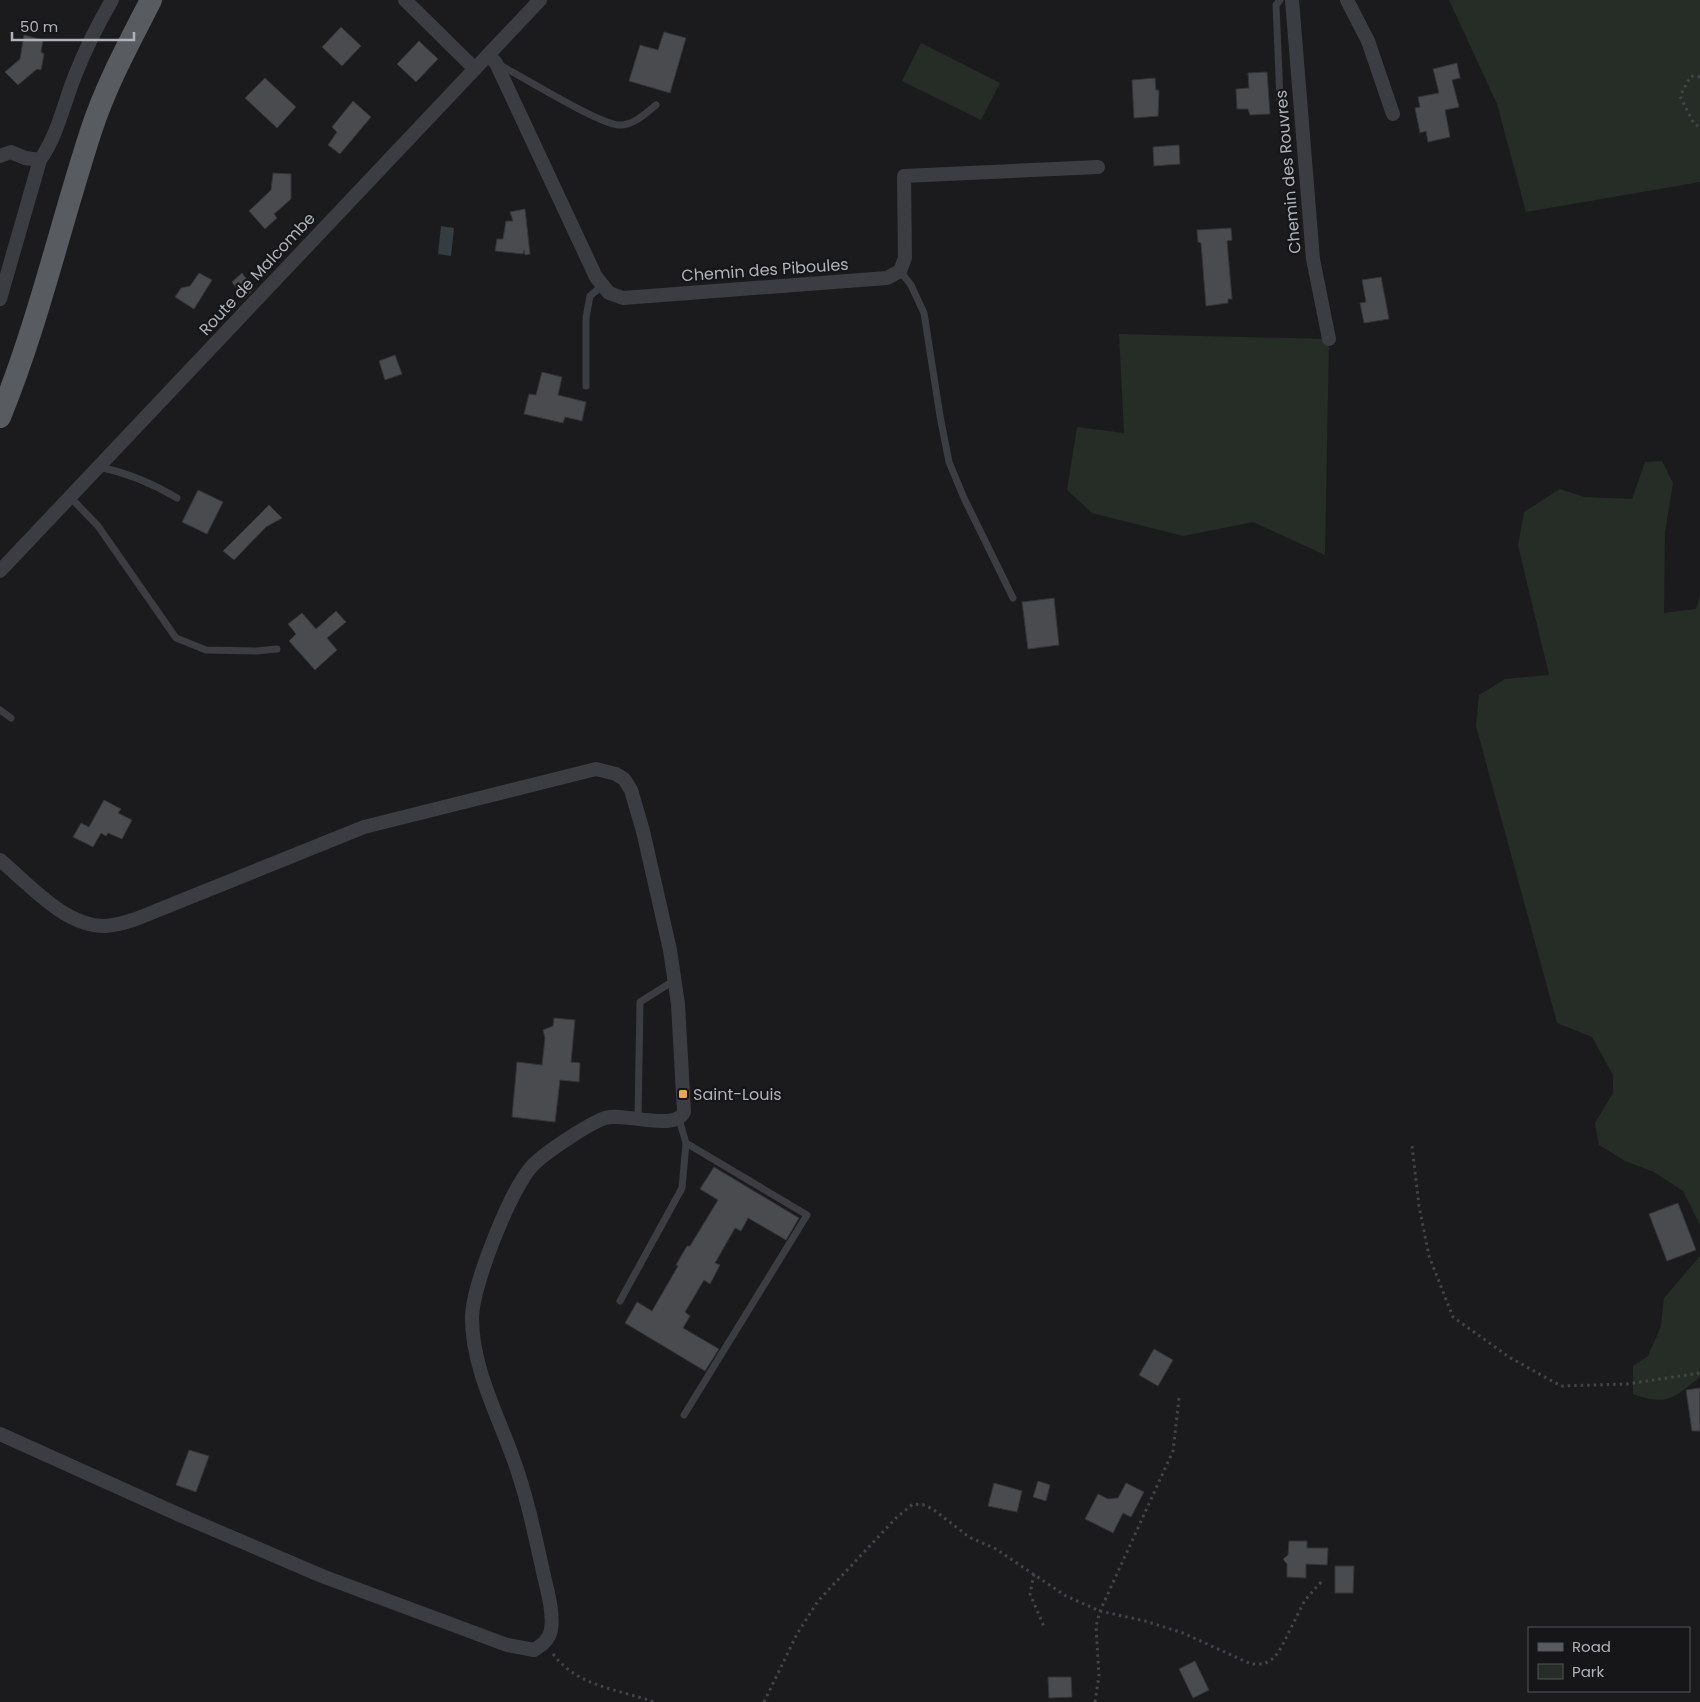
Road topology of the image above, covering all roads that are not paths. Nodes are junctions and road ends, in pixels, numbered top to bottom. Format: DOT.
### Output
graph roads {
  1 [pos="112,0"];
  2 [pos="151,0"];
  3 [pos="405,0"];
  4 [pos="540,0"];
  5 [pos="1280,0"];
  6 [pos="1292,0"];
  7 [pos="1347,0"];
  8 [pos="492,59"];
  9 [pos="475,68"];
  10 [pos="1280,99"];
  11 [pos="656,105"];
  12 [pos="1393,114"];
  13 [pos="0,156"];
  14 [pos="40,160"];
  15 [pos="1098,167"];
  16 [pos="900,271"];
  17 [pos="603,285"];
  18 [pos="0,299"];
  19 [pos="1329,339"];
  20 [pos="586,386"];
  21 [pos="0,417"];
  22 [pos="99,467"];
  23 [pos="70,497"];
  24 [pos="178,498"];
  25 [pos="0,571"];
  26 [pos="1013,598"];
  27 [pos="277,649"];
  28 [pos="0,710"];
  29 [pos="12,718"];
  30 [pos="0,860"];
  31 [pos="675,980"];
  32 [pos="638,1118"];
  33 [pos="679,1119"];
  34 [pos="686,1143"];
  35 [pos="620,1301"];
  36 [pos="684,1415"];
  37 [pos="0,1434"];
  1 -- 14 [label="street"];
  2 -- 21 [label="main road"];
  3 -- 9 [label="street"];
  4 -- 8 [label="street, Route de Malcombe"];
  5 -- 10 [label="lane"];
  6 -- 19 [label="street, Chemin des Rouvres"];
  7 -- 12 [label="street"];
  8 -- 9 [label="street, Route de Malcombe"];
  8 -- 11 [label="lane"];
  8 -- 17 [label="street, Chemin des Piboules"];
  9 -- 22 [label="street, Route de Malcombe"];
  13 -- 14 [label="street"];
  14 -- 18 [label="street"];
  15 -- 16 [label="street"];
  16 -- 17 [label="street, Chemin des Piboules"];
  16 -- 26 [label="lane"];
  17 -- 20 [label="lane"];
  22 -- 23 [label="street, Route de Malcombe"];
  22 -- 24 [label="lane"];
  23 -- 25 [label="street, Route de Malcombe"];
  23 -- 27 [label="lane"];
  28 -- 29 [label="lane"];
  30 -- 31 [label="street"];
  31 -- 32 [label="lane"];
  31 -- 33 [label="street"];
  32 -- 33 [label="street"];
  32 -- 37 [label="street"];
  33 -- 34 [label="lane"];
  34 -- 35 [label="lane"];
  34 -- 36 [label="lane"];
}
